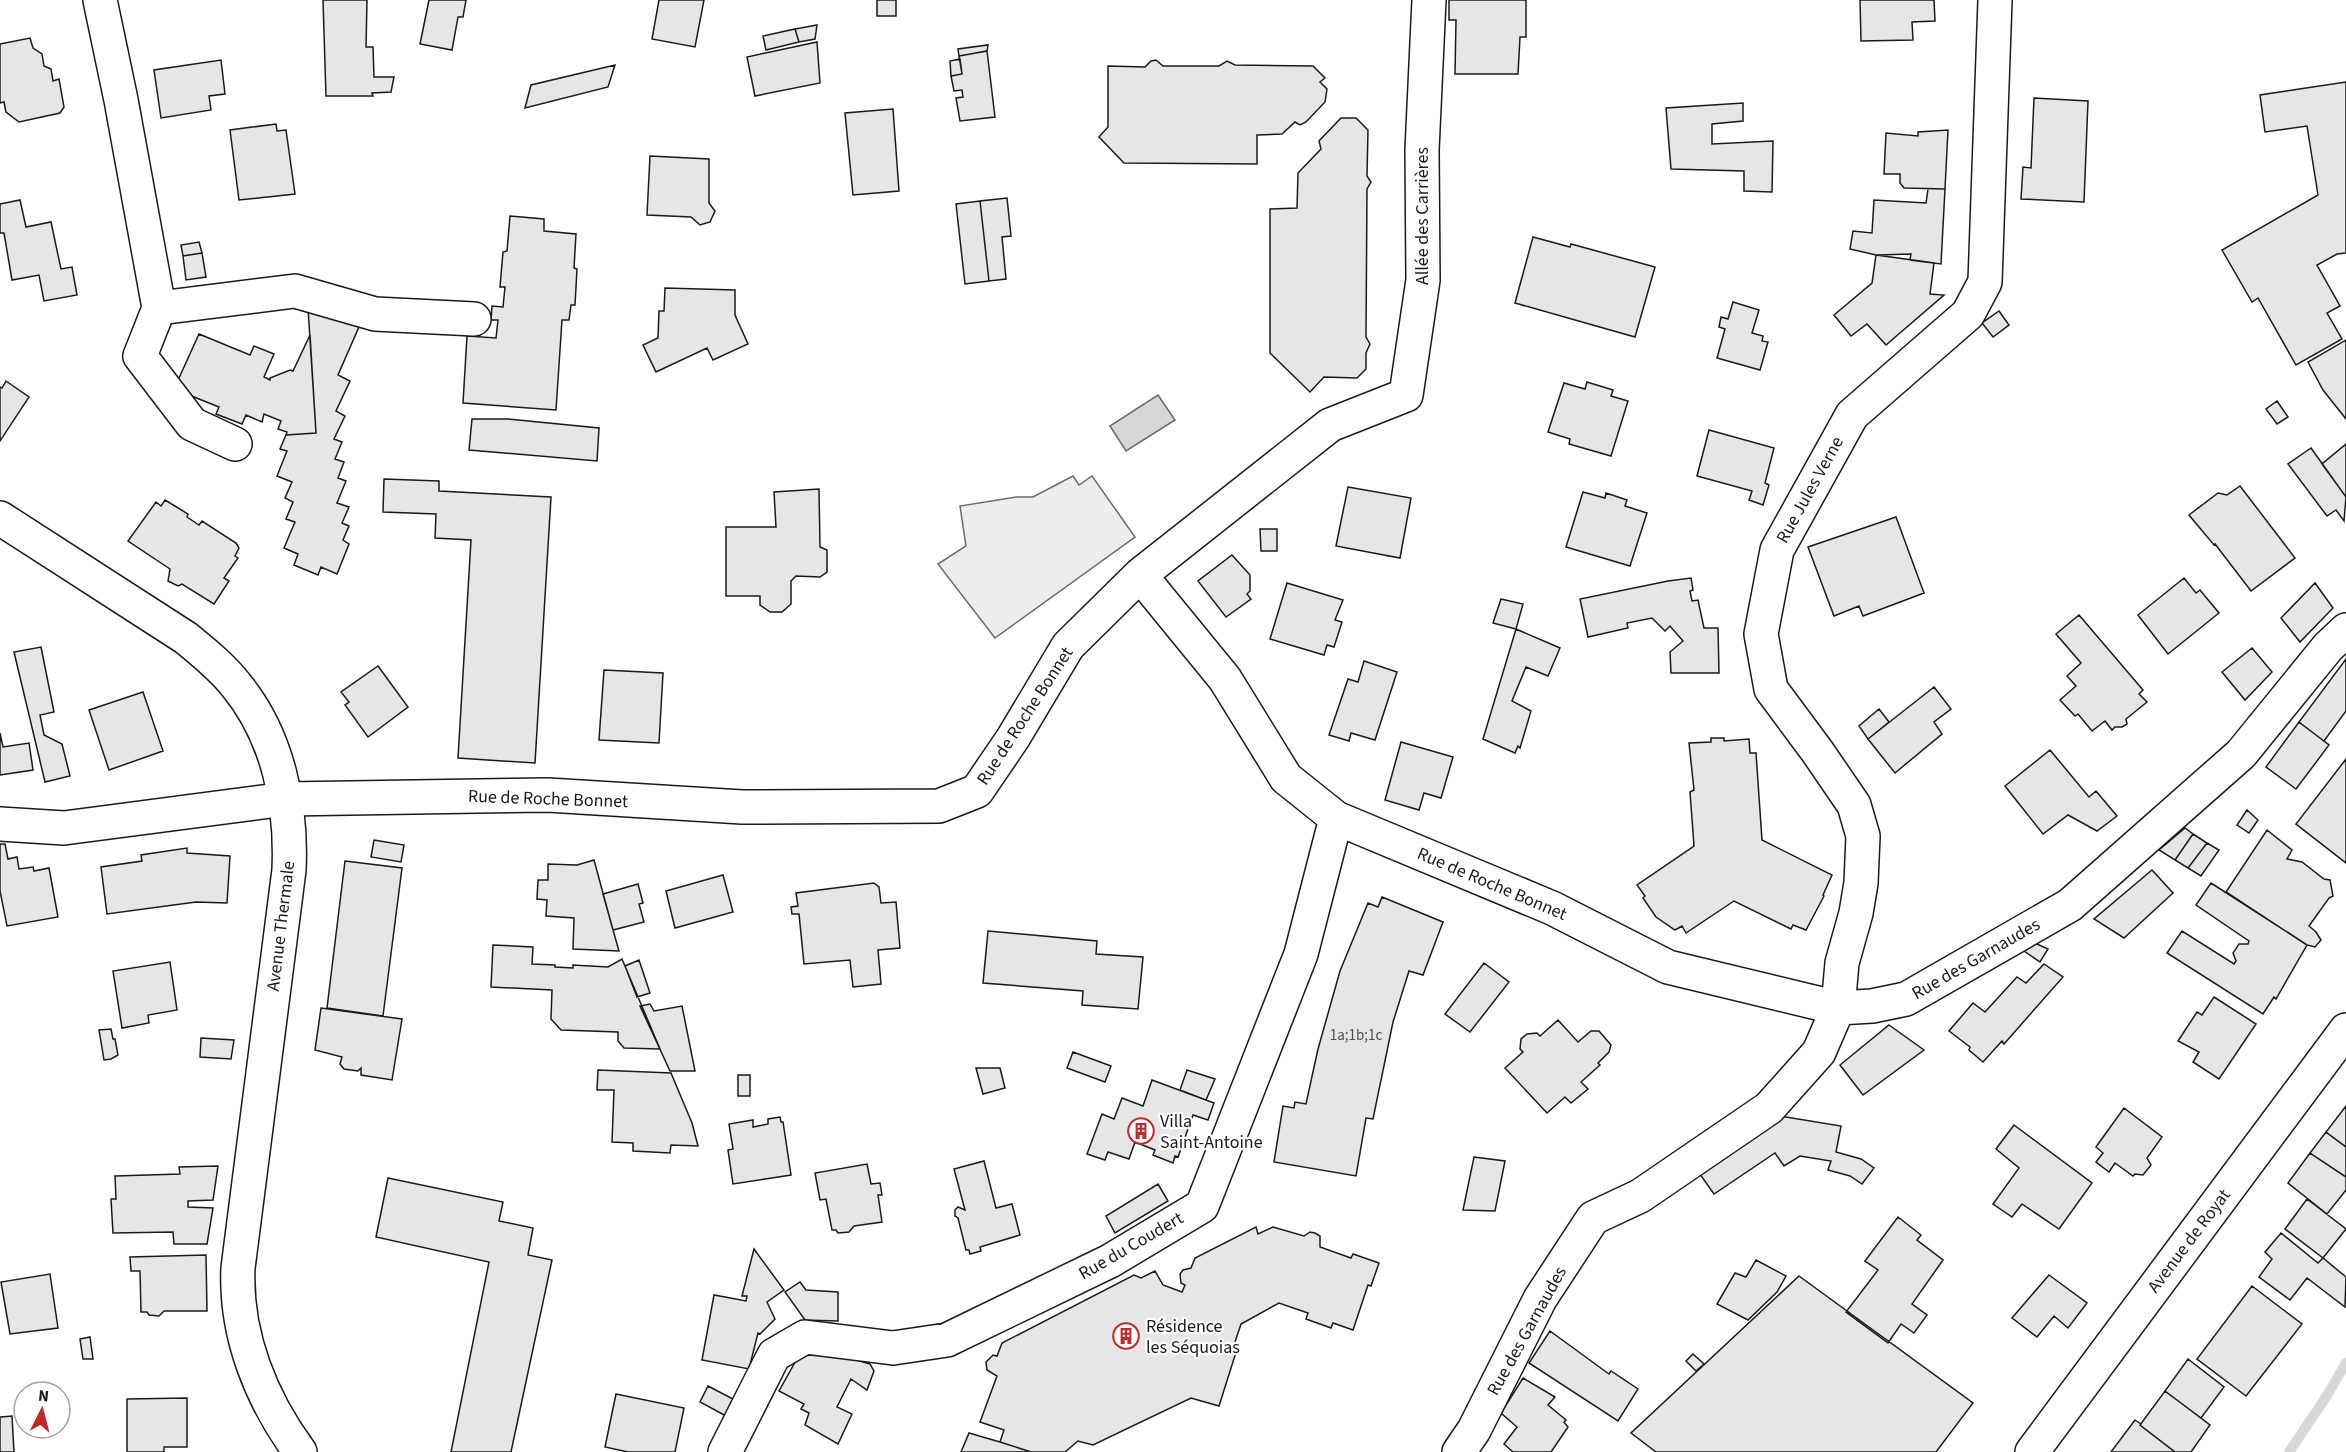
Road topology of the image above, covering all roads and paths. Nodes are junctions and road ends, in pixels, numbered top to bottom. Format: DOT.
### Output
graph roads {
  1 [pos="100,0"];
  2 [pos="1429,0"];
  3 [pos="1995,0"];
  4 [pos="159,308"];
  5 [pos="474,319"];
  6 [pos="235,444"];
  7 [pos="0,518"];
  8 [pos="1140,575"];
  9 [pos="2346,630"];
  10 [pos="286,799"];
  11 [pos="1336,818"];
  12 [pos="0,824"];
  13 [pos="1838,1008"];
  14 [pos="2346,1030"];
  15 [pos="300,1452"];
  16 [pos="725,1452"];
  17 [pos="1459,1452"];
  18 [pos="2032,1452"];
  1 -- 4 [label="street"];
  2 -- 8 [label="street, Allée des Carrières"];
  3 -- 13 [label="street, Rue Jules Verne"];
  4 -- 5 [label="street"];
  4 -- 6 [label="street"];
  7 -- 10 [label="street, Avenue Thermale"];
  8 -- 10 [label="street, Rue de Roche Bonnet"];
  8 -- 11 [label="street, Rue de Roche Bonnet"];
  9 -- 13 [label="street, Rue des Garnaudes"];
  10 -- 12 [label="street, Rue de Roche Bonnet"];
  10 -- 15 [label="street, Avenue Thermale"];
  11 -- 13 [label="street, Rue de Roche Bonnet"];
  11 -- 16 [label="street, Rue du Coudert"];
  13 -- 17 [label="street, Rue des Garnaudes"];
  14 -- 18 [label="street, Avenue de Royat"];
}
